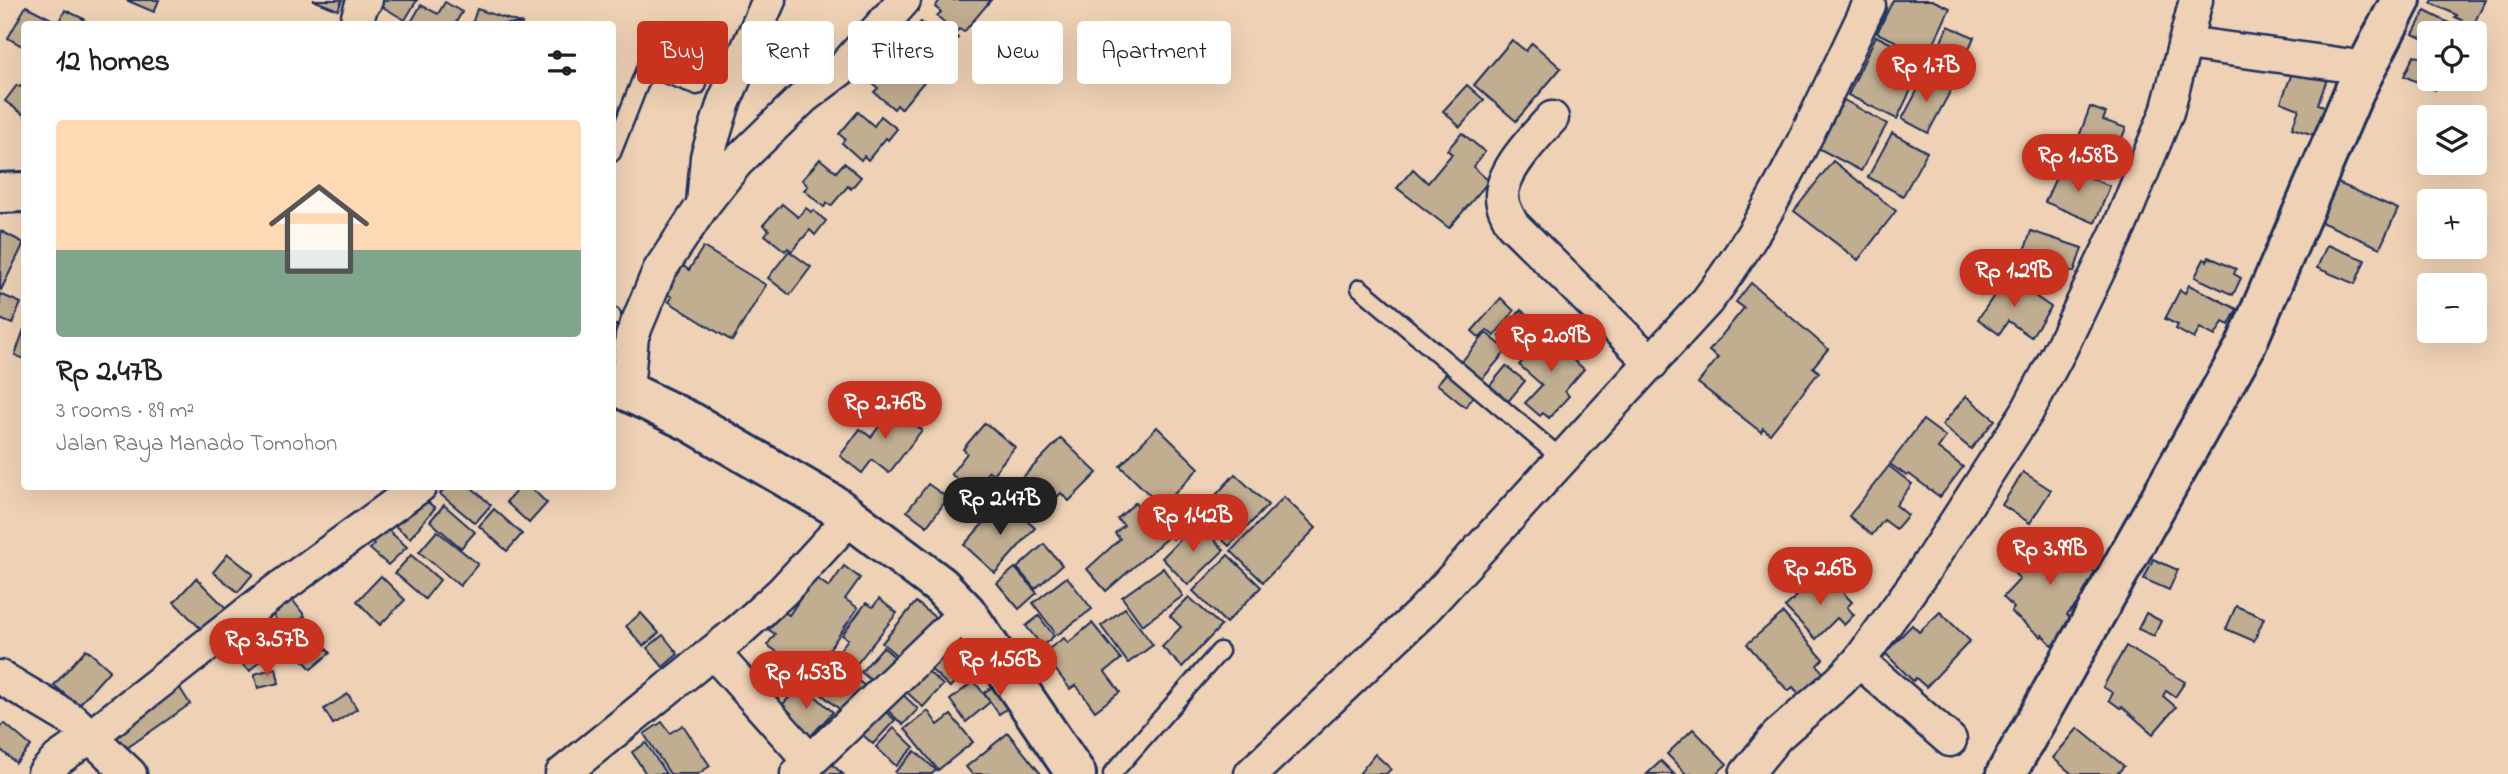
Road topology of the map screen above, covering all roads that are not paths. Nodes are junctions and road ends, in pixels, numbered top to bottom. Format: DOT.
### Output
graph roads {
  1 [pos="366,0"];
  2 [pos="769,0"];
  3 [pos="904,0"];
  4 [pos="2196,0"];
  5 [pos="2401,0"];
  6 [pos="1869,5"];
  7 [pos="357,21"];
  8 [pos="2186,43"];
  9 [pos="2366,68"];
  10 [pos="697,86"];
  11 [pos="1552,118"];
  12 [pos="616,142"];
  13 [pos="21,192"];
  14 [pos="0,193"];
  15 [pos="703,205"];
  16 [pos="1360,288"];
  17 [pos="1652,363"];
  18 [pos="620,387"];
  19 [pos="1562,459"];
  20 [pos="415,490"];
  21 [pos="851,517"];
  22 [pos="966,612"];
  23 [pos="1220,651"];
  24 [pos="713,652"];
  25 [pos="1859,661"];
  26 [pos="0,677"];
  27 [pos="92,736"];
  28 [pos="1950,740"];
  29 [pos="803,768"];
  30 [pos="44,774"];
  31 [pos="130,774"];
  32 [pos="562,774"];
  33 [pos="1076,774"];
  34 [pos="1112,774"];
  35 [pos="1251,774"];
  36 [pos="1746,774"];
  37 [pos="2006,774"];
  1 -- 7 [label="street"];
  2 -- 15 [label="street"];
  3 -- 15 [label="street"];
  4 -- 8 [label="street"];
  5 -- 9 [label="main road"];
  6 -- 17 [label="street"];
  8 -- 9 [label="street"];
  8 -- 25 [label="street"];
  9 -- 37 [label="main road"];
  10 -- 12 [label="lane"];
  11 -- 17 [label="street"];
  13 -- 14 [label="main road"];
  15 -- 18 [label="street"];
  16 -- 19 [label="lane"];
  17 -- 19 [label="street"];
  18 -- 21 [label="main road"];
  19 -- 35 [label="street"];
  20 -- 27 [label="street"];
  21 -- 22 [label="main road"];
  21 -- 24 [label="street"];
  22 -- 29 [label="street"];
  22 -- 33 [label="main road"];
  23 -- 34 [label="lane"];
  24 -- 29 [label="street"];
  24 -- 32 [label="street"];
  25 -- 28 [label="street"];
  25 -- 36 [label="street"];
  26 -- 27 [label="street"];
  27 -- 30 [label="street"];
  27 -- 31 [label="street"];
}
